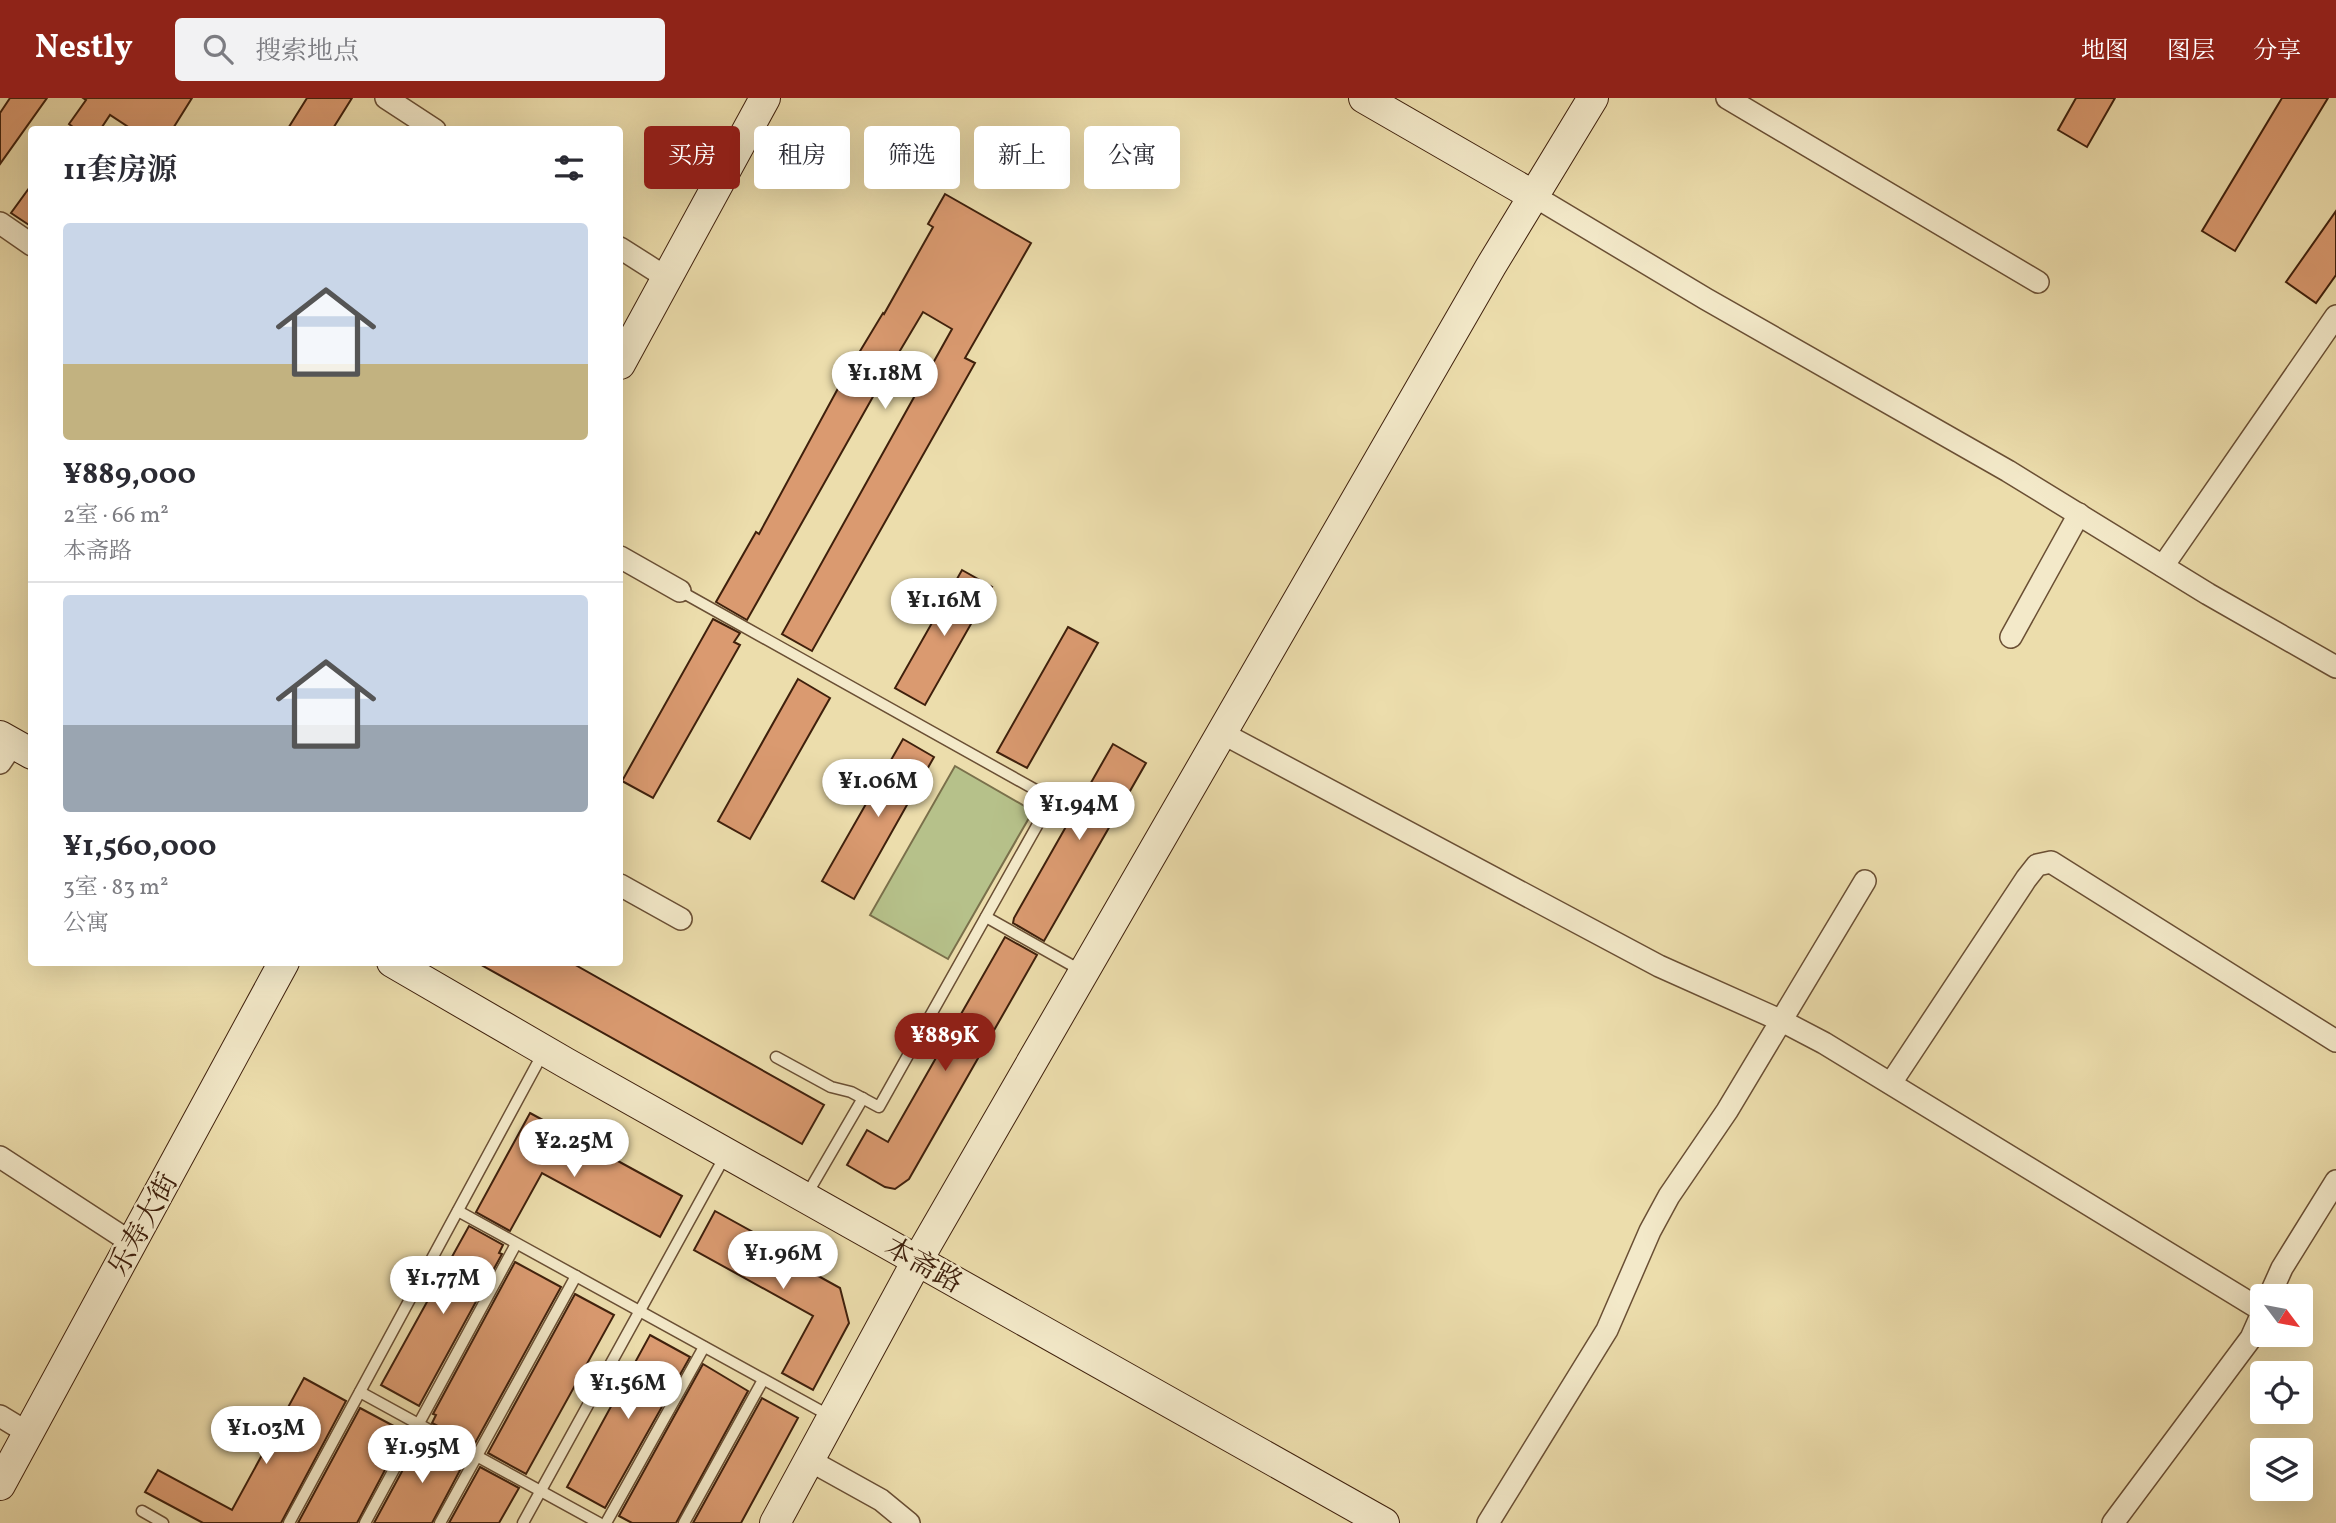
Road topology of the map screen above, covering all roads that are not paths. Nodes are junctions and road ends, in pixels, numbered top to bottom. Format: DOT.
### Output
graph roads {
  1 [pos="386,98"];
  2 [pos="765,98"];
  3 [pos="1364,98"];
  4 [pos="1593,98"];
  5 [pos="1727,98"];
  6 [pos="429,126"];
  7 [pos="1534,195"];
  8 [pos="0,222"];
  9 [pos="28,242"];
  10 [pos="623,249"];
  11 [pos="667,278"];
  12 [pos="2038,282"];
  13 [pos="2336,316"];
  14 [pos="623,359"];
  15 [pos="2079,514"];
  16 [pos="623,559"];
  17 [pos="2163,566"];
  18 [pos="680,591"];
  19 [pos="2011,637"];
  20 [pos="2336,667"];
  21 [pos="1222,733"];
  22 [pos="1865,881"];
  23 [pos="623,887"];
  24 [pos="986,917"];
  25 [pos="681,919"];
  26 [pos="282,966"];
  27 [pos="399,966"];
  28 [pos="1084,972"];
  29 [pos="1782,1021"];
  30 [pos="2336,1041"];
  31 [pos="545,1051"];
  32 [pos="776,1057"];
  33 [pos="1891,1083"];
  34 [pos="863,1098"];
  35 [pos="726,1153"];
  36 [pos="0,1157"];
  37 [pos="2336,1181"];
  38 [pos="805,1198"];
  39 [pos="458,1211"];
  40 [pos="132,1243"];
  41 [pos="516,1244"];
  42 [pos="917,1261"];
  43 [pos="576,1276"];
  44 [pos="2275,1284"];
  45 [pos="2250,1303"];
  46 [pos="639,1312"];
  47 [pos="2250,1339"];
  48 [pos="704,1347"];
  49 [pos="763,1380"];
  50 [pos="360,1392"];
  51 [pos="0,1416"];
  52 [pos="832,1418"];
  53 [pos="418,1424"];
  54 [pos="28,1433"];
  55 [pos="477,1456"];
  56 [pos="809,1460"];
  57 [pos="0,1485"];
  58 [pos="540,1491"];
  59 [pos="142,1511"];
  60 [pos="163,1523"];
  61 [pos="289,1523"];
  62 [pos="365,1523"];
  63 [pos="440,1523"];
  64 [pos="523,1523"];
  65 [pos="599,1523"];
  66 [pos="606,1523"];
  67 [pos="684,1523"];
  68 [pos="775,1523"];
  69 [pos="909,1523"];
  70 [pos="1384,1523"];
  71 [pos="1488,1523"];
  72 [pos="2113,1523"];
  1 -- 6 [label="street"];
  2 -- 11 [label="street"];
  3 -- 7 [label="street"];
  4 -- 7 [label="street"];
  5 -- 12 [label="street"];
  7 -- 15 [label="street"];
  7 -- 21 [label="street"];
  8 -- 9 [label="street"];
  10 -- 11 [label="street"];
  11 -- 14 [label="street"];
  13 -- 17 [label="street"];
  15 -- 17 [label="street"];
  15 -- 19 [label="street"];
  16 -- 18 [label="street"];
  17 -- 20 [label="street"];
  18 -- 24 [label="lane"];
  21 -- 28 [label="street"];
  21 -- 29 [label="street"];
  22 -- 29 [label="street"];
  23 -- 25 [label="street"];
  24 -- 28 [label="lane"];
  24 -- 34 [label="lane"];
  26 -- 40 [label="street, 乐寿大街"];
  27 -- 31 [label="street, 本斋路"];
  28 -- 42 [label="street"];
  29 -- 33 [label="street"];
  29 -- 71 [label="street"];
  30 -- 33 [label="street"];
  31 -- 35 [label="street, 本斋路"];
  31 -- 39 [label="lane"];
  32 -- 34 [label="lane"];
  33 -- 45 [label="street"];
  34 -- 38 [label="lane"];
  35 -- 38 [label="street, 本斋路"];
  35 -- 46 [label="lane"];
  36 -- 40 [label="street"];
  37 -- 44 [label="street"];
  38 -- 42 [label="street, 本斋路"];
  39 -- 41 [label="lane"];
  39 -- 50 [label="lane"];
  40 -- 54 [label="street, 乐寿大街"];
  41 -- 43 [label="lane"];
  41 -- 53 [label="lane"];
  42 -- 52 [label="street"];
  42 -- 70 [label="street, 本斋路"];
  43 -- 46 [label="lane"];
  43 -- 55 [label="lane"];
  46 -- 48 [label="lane"];
  46 -- 58 [label="lane"];
  47 -- 72 [label="street"];
  48 -- 49 [label="lane"];
  48 -- 66 [label="lane"];
  49 -- 52 [label="lane"];
  49 -- 67 [label="lane"];
  50 -- 53 [label="lane"];
  50 -- 61 [label="lane"];
  51 -- 54 [label="street"];
  52 -- 56 [label="street"];
  53 -- 55 [label="lane"];
  53 -- 62 [label="lane"];
  54 -- 57 [label="street, 乐寿大街"];
  55 -- 58 [label="lane"];
  55 -- 63 [label="lane"];
  56 -- 68 [label="street"];
  56 -- 69 [label="street"];
  58 -- 64 [label="lane"];
  58 -- 65 [label="lane"];
  59 -- 60 [label="lane"];
}
